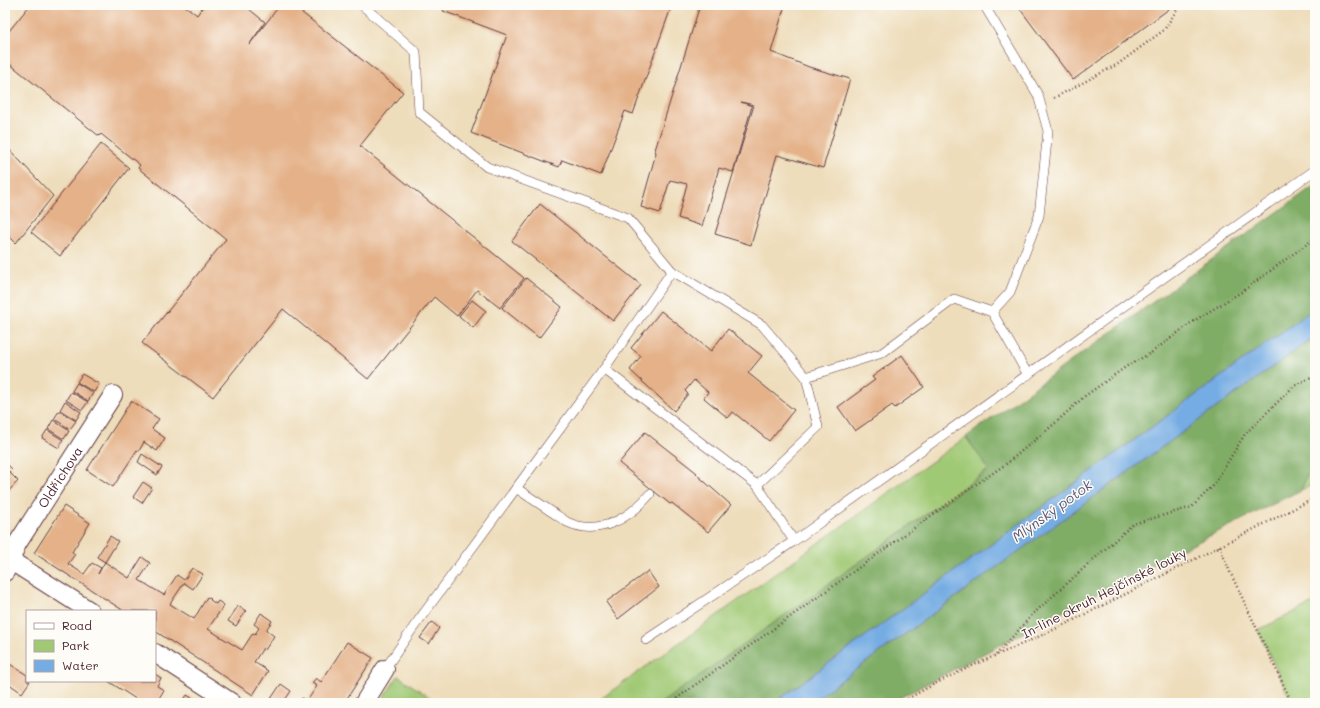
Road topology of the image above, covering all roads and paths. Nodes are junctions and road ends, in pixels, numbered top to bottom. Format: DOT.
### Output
graph roads {
  1 [pos="362,5"];
  2 [pos="984,5"];
  3 [pos="1180,5"];
  4 [pos="1041,106"];
  5 [pos="1315,170"];
  6 [pos="1315,238"];
  7 [pos="672,271"];
  8 [pos="992,312"];
  9 [pos="604,368"];
  10 [pos="1028,375"];
  11 [pos="1315,375"];
  12 [pos="806,377"];
  13 [pos="113,395"];
  14 [pos="757,485"];
  15 [pos="516,488"];
  16 [pos="650,494"];
  17 [pos="1315,498"];
  18 [pos="794,541"];
  19 [pos="1219,546"];
  20 [pos="6,563"];
  21 [pos="88,610"];
  22 [pos="646,640"];
  23 [pos="156,654"];
  24 [pos="995,656"];
  25 [pos="385,669"];
  26 [pos="232,703"];
  27 [pos="364,703"];
  28 [pos="670,703"];
  29 [pos="901,703"];
  30 [pos="1292,703"];
  1 -- 7 [label="lane"];
  2 -- 4 [label="lane"];
  3 -- 4 [label="path"];
  4 -- 8 [label="lane"];
  5 -- 10 [label="lane"];
  6 -- 28 [label="path"];
  7 -- 9 [label="lane"];
  7 -- 12 [label="lane"];
  8 -- 10 [label="lane"];
  8 -- 12 [label="lane"];
  9 -- 14 [label="lane"];
  9 -- 15 [label="lane"];
  10 -- 18 [label="lane"];
  11 -- 24 [label="path"];
  12 -- 14 [label="lane"];
  13 -- 20 [label="street, Oldřichova"];
  14 -- 18 [label="lane"];
  15 -- 16 [label="lane"];
  15 -- 25 [label="lane"];
  17 -- 19 [label="path, In-line okruh Hejčínské louky"];
  18 -- 22 [label="lane"];
  19 -- 24 [label="path, In-line okruh Hejčínské louky"];
  19 -- 30 [label="path"];
  20 -- 21 [label="street"];
  23 -- 26 [label="street"];
  24 -- 29 [label="path, In-line okruh Hejčínské louky"];
  25 -- 27 [label="street"];
}
